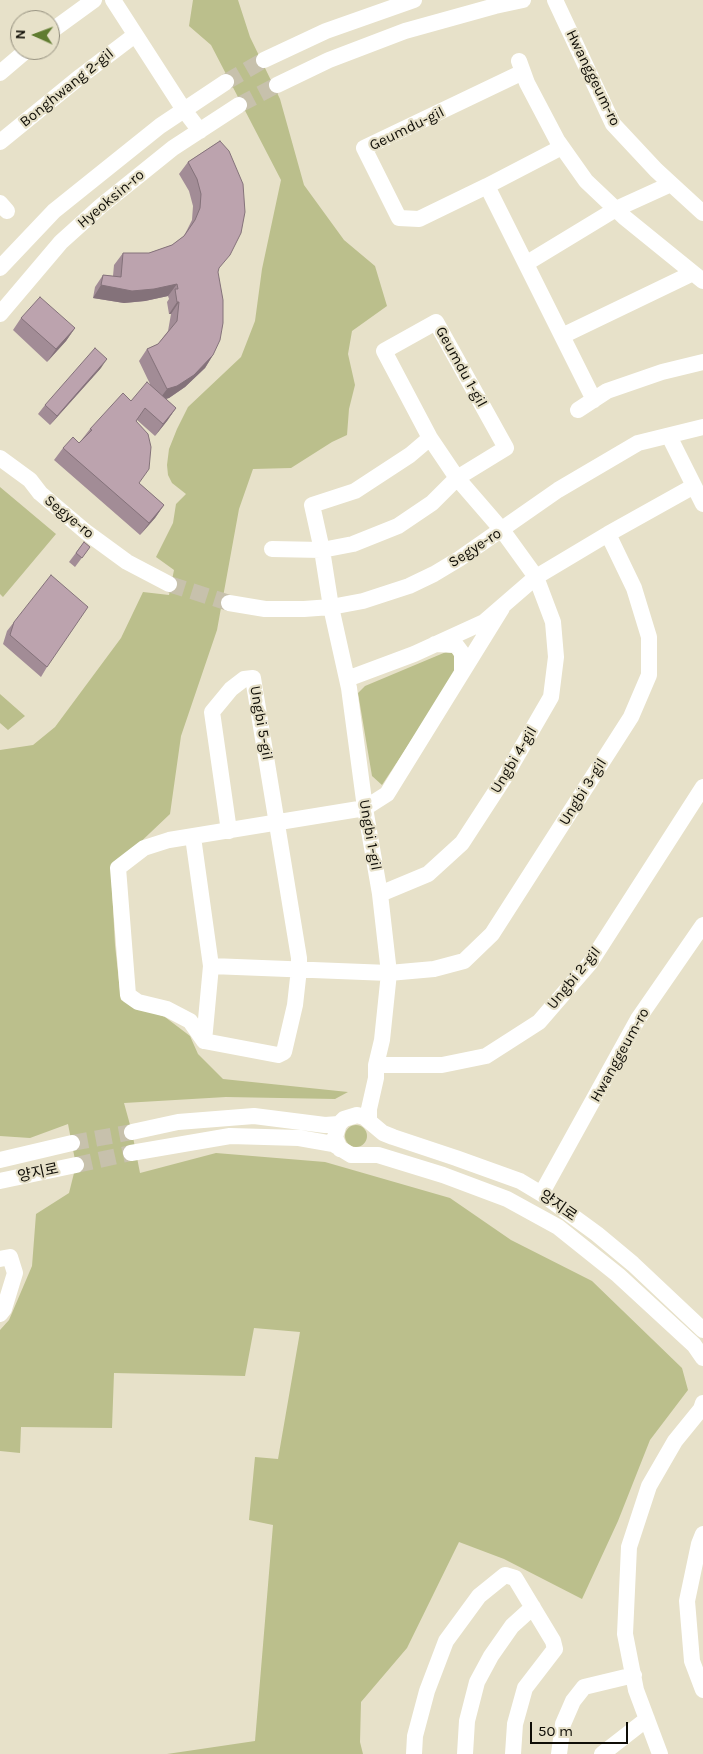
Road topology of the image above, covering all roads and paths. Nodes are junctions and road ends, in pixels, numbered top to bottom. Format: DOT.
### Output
graph roads {
  1 [pos="94,0"];
  2 [pos="113,0"];
  3 [pos="414,0"];
  4 [pos="522,0"];
  5 [pos="555,0"];
  6 [pos="60,25"];
  7 [pos="135,35"];
  8 [pos="16,60"];
  9 [pos="264,60"];
  10 [pos="0,73"];
  11 [pos="226,82"];
  12 [pos="277,85"];
  13 [pos="239,106"];
  14 [pos="184,110"];
  15 [pos="200,131"];
  16 [pos="0,142"];
  17 [pos="562,147"];
  18 [pos="671,184"];
  19 [pos="487,186"];
  20 [pos="616,209"];
  21 [pos="703,212"];
  22 [pos="527,263"];
  23 [pos="0,268"];
  24 [pos="698,277"];
  25 [pos="0,314"];
  26 [pos="562,336"];
  27 [pos="703,362"];
  28 [pos="594,400"];
  29 [pos="578,410"];
  30 [pos="703,428"];
  31 [pos="669,436"];
  32 [pos="430,438"];
  33 [pos="0,458"];
  34 [pos="457,478"];
  35 [pos="694,486"];
  36 [pos="703,504"];
  37 [pos="502,530"];
  38 [pos="608,534"];
  39 [pos="272,549"];
  40 [pos="322,550"];
  41 [pos="536,577"];
  42 [pos="169,584"];
  43 [pos="229,603"];
  44 [pos="330,607"];
  45 [pos="502,608"];
  46 [pos="435,644"];
  47 [pos="462,671"];
  48 [pos="347,679"];
  49 [pos="703,787"];
  50 [pos="365,808"];
  51 [pos="278,822"];
  52 [pos="229,831"];
  53 [pos="193,837"];
  54 [pos="380,894"];
  55 [pos="703,925"];
  56 [pos="211,966"];
  57 [pos="299,969"];
  58 [pos="389,973"];
  59 [pos="204,1041"];
  60 [pos="376,1065"];
  61 [pos="332,1124"];
  62 [pos="371,1124"];
  63 [pos="132,1132"];
  64 [pos="72,1143"];
  65 [pos="333,1145"];
  66 [pos="423,1147"];
  67 [pos="131,1153"];
  68 [pos="371,1155"];
  69 [pos="0,1160"];
  70 [pos="76,1165"];
  71 [pos="0,1181"];
  72 [pos="544,1189"];
  73 [pos="597,1234"];
  74 [pos="0,1259"];
  75 [pos="0,1314"];
  76 [pos="703,1330"];
  77 [pos="703,1358"];
  78 [pos="702,1406"];
  79 [pos="703,1534"];
  80 [pos="532,1607"];
  81 [pos="634,1675"];
  82 [pos="703,1690"];
  83 [pos="647,1719"];
  84 [pos="414,1754"];
  85 [pos="464,1754"];
  86 [pos="513,1754"];
  87 [pos="559,1754"];
  88 [pos="602,1754"];
  89 [pos="660,1754"];
  1 -- 6 [label="street"];
  2 -- 7 [label="street"];
  3 -- 9 [label="street"];
  4 -- 12 [label="street"];
  5 -- 18 [label="street, Hwanggeum-ro"];
  7 -- 14 [label="street"];
  7 -- 16 [label="street, Bonghwang 2-gil"];
  8 -- 10 [label="street"];
  11 -- 14 [label="street, Hyeoksin-ro"];
  13 -- 15 [label="street, Hyeoksin-ro"];
  14 -- 15 [label="street"];
  14 -- 23 [label="street, Hyeoksin-ro"];
  15 -- 25 [label="street, Hyeoksin-ro"];
  17 -- 19 [label="street, Geumdu-gil"];
  17 -- 19 [label="street, Geumdu-gil"];
  17 -- 20 [label="street, Geumdu-gil"];
  18 -- 20 [label="street"];
  18 -- 21 [label="street, Hwanggeum-ro"];
  19 -- 22 [label="street"];
  20 -- 22 [label="street"];
  20 -- 24 [label="street, Geumdu-gil"];
  22 -- 26 [label="street"];
  24 -- 26 [label="street, Geumdu-gil"];
  26 -- 28 [label="street"];
  27 -- 28 [label="street"];
  28 -- 29 [label="street"];
  30 -- 31 [label="street, Segye-ro"];
  31 -- 35 [label="street"];
  31 -- 37 [label="street, Segye-ro"];
  32 -- 34 [label="street, Geumdu 1-gil"];
  32 -- 34 [label="street, Geumdu 1-gil"];
  32 -- 40 [label="street"];
  33 -- 42 [label="street, Segye-ro"];
  34 -- 37 [label="street, Geumdu 1-gil"];
  34 -- 40 [label="street, Geumdu 1-gil"];
  35 -- 36 [label="street"];
  35 -- 38 [label="street"];
  37 -- 41 [label="street, Ungbi 4-gil"];
  37 -- 44 [label="street, Segye-ro"];
  38 -- 41 [label="street"];
  38 -- 58 [label="street, Ungbi 3-gil"];
  39 -- 40 [label="street, Geumdu 1-gil"];
  40 -- 44 [label="street"];
  41 -- 45 [label="street"];
  41 -- 54 [label="street, Ungbi 4-gil"];
  43 -- 44 [label="street, Segye-ro"];
  44 -- 48 [label="street, Ungbi 1-gil"];
  45 -- 46 [label="street"];
  45 -- 47 [label="street"];
  46 -- 47 [label="street"];
  46 -- 48 [label="street"];
  47 -- 50 [label="street"];
  48 -- 50 [label="street, Ungbi 1-gil"];
  49 -- 60 [label="street, Ungbi 2-gil"];
  50 -- 51 [label="street"];
  50 -- 54 [label="street, Ungbi 1-gil"];
  51 -- 52 [label="street"];
  51 -- 52 [label="street, Ungbi 5-gil"];
  51 -- 57 [label="street, Ungbi 5-gil"];
  52 -- 53 [label="street"];
  53 -- 56 [label="street"];
  53 -- 59 [label="street"];
  54 -- 58 [label="street, Ungbi 1-gil"];
  55 -- 72 [label="street, Hwanggeum-ro"];
  56 -- 57 [label="street"];
  56 -- 59 [label="street"];
  57 -- 58 [label="street"];
  57 -- 59 [label="street, Ungbi 5-gil"];
  58 -- 60 [label="street, Ungbi 1-gil"];
  60 -- 62 [label="street, Ungbi 1-gil"];
  61 -- 62 [label="street"];
  61 -- 63 [label="street"];
  61 -- 65 [label="street"];
  62 -- 66 [label="street, 양지로"];
  62 -- 68 [label="street, Ungbi 1-gil"];
  64 -- 69 [label="street, 양지로"];
  65 -- 67 [label="street"];
  65 -- 68 [label="street, 양지로"];
  66 -- 72 [label="street"];
  66 -- 73 [label="street, 양지로"];
  68 -- 77 [label="street, 양지로"];
  70 -- 71 [label="street, 양지로"];
  72 -- 73 [label="street"];
  73 -- 76 [label="street, 양지로"];
  74 -- 75 [label="street"];
  78 -- 81 [label="street"];
  79 -- 82 [label="street"];
  80 -- 84 [label="street"];
  80 -- 85 [label="street"];
  80 -- 86 [label="street"];
  81 -- 83 [label="street"];
  81 -- 87 [label="street"];
  83 -- 88 [label="street"];
  83 -- 89 [label="street"];
}
